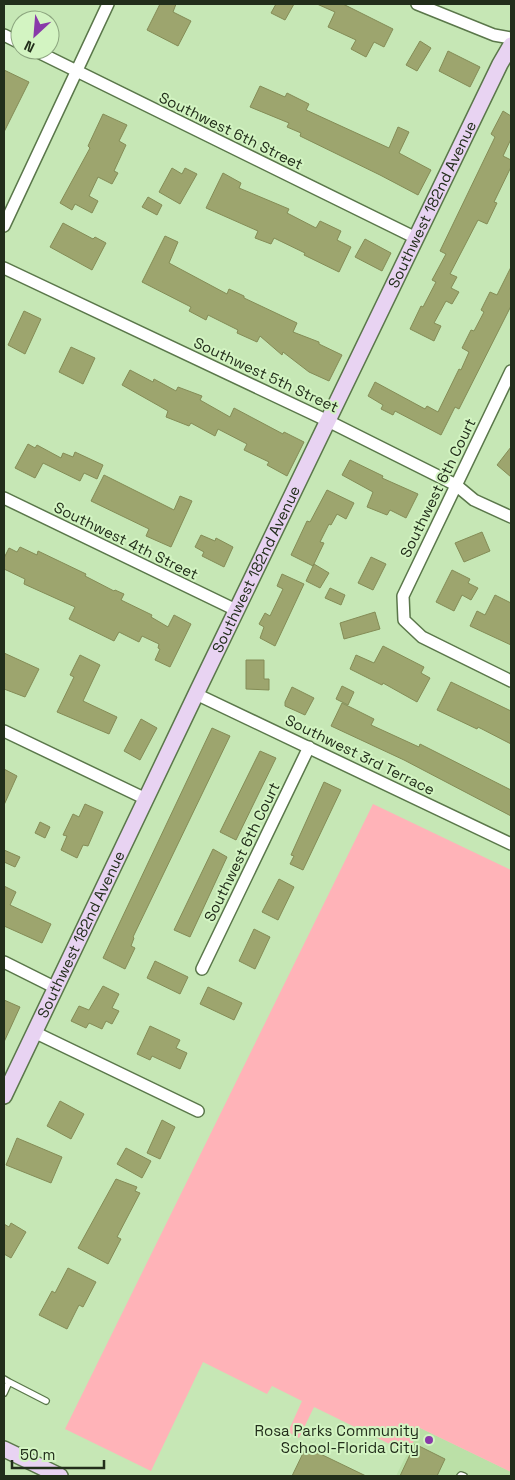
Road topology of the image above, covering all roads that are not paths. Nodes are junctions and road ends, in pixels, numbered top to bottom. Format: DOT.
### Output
graph roads {
  1 [pos="108,4"];
  2 [pos="417,4"];
  3 [pos="511,38"];
  4 [pos="511,45"];
  5 [pos="54,60"];
  6 [pos="76,71"];
  7 [pos="4,226"];
  8 [pos="416,238"];
  9 [pos="4,268"];
  10 [pos="511,370"];
  11 [pos="328,421"];
  12 [pos="456,485"];
  13 [pos="4,498"];
  14 [pos="511,518"];
  15 [pos="236,610"];
  16 [pos="511,681"];
  17 [pos="196,694"];
  18 [pos="4,731"];
  19 [pos="309,747"];
  20 [pos="146,799"];
  21 [pos="511,844"];
  22 [pos="4,962"];
  23 [pos="202,969"];
  24 [pos="56,988"];
  25 [pos="34,1032"];
  26 [pos="4,1096"];
  27 [pos="198,1111"];
  28 [pos="6,1380"];
  29 [pos="4,1393"];
  30 [pos="46,1401"];
  31 [pos="4,1450"];
  32 [pos="60,1476"];
  33 [pos="460,1476"];
  34 [pos="464,1476"];
  1 -- 6 [label="street"];
  2 -- 3 [label="street"];
  4 -- 8 [label="street, Southwest 182nd Avenue"];
  5 -- 6 [label="street, Southwest 6th Street"];
  6 -- 7 [label="street"];
  6 -- 8 [label="street, Southwest 6th Street"];
  8 -- 11 [label="street, Southwest 182nd Avenue"];
  9 -- 11 [label="street, Southwest 5th Street"];
  10 -- 12 [label="street, Southwest 6th Court"];
  11 -- 12 [label="street, Southwest 5th Street"];
  11 -- 15 [label="street, Southwest 182nd Avenue"];
  12 -- 14 [label="street, Southwest 5th Street"];
  12 -- 16 [label="street, Southwest 6th Court"];
  13 -- 15 [label="street, Southwest 4th Street"];
  15 -- 17 [label="street, Southwest 182nd Avenue"];
  17 -- 19 [label="street, Southwest 3rd Terrace"];
  17 -- 20 [label="street, Southwest 182nd Avenue"];
  18 -- 20 [label="street"];
  19 -- 21 [label="street, Southwest 3rd Terrace"];
  19 -- 23 [label="street, Southwest 6th Court"];
  20 -- 24 [label="street, Southwest 182nd Avenue"];
  22 -- 24 [label="street"];
  24 -- 25 [label="street, Southwest 182nd Avenue"];
  25 -- 26 [label="street, Southwest 182nd Avenue"];
  25 -- 27 [label="street"];
  28 -- 29 [label="lane"];
  28 -- 30 [label="lane"];
  31 -- 32 [label="street"];
  33 -- 34 [label="lane"];
}
